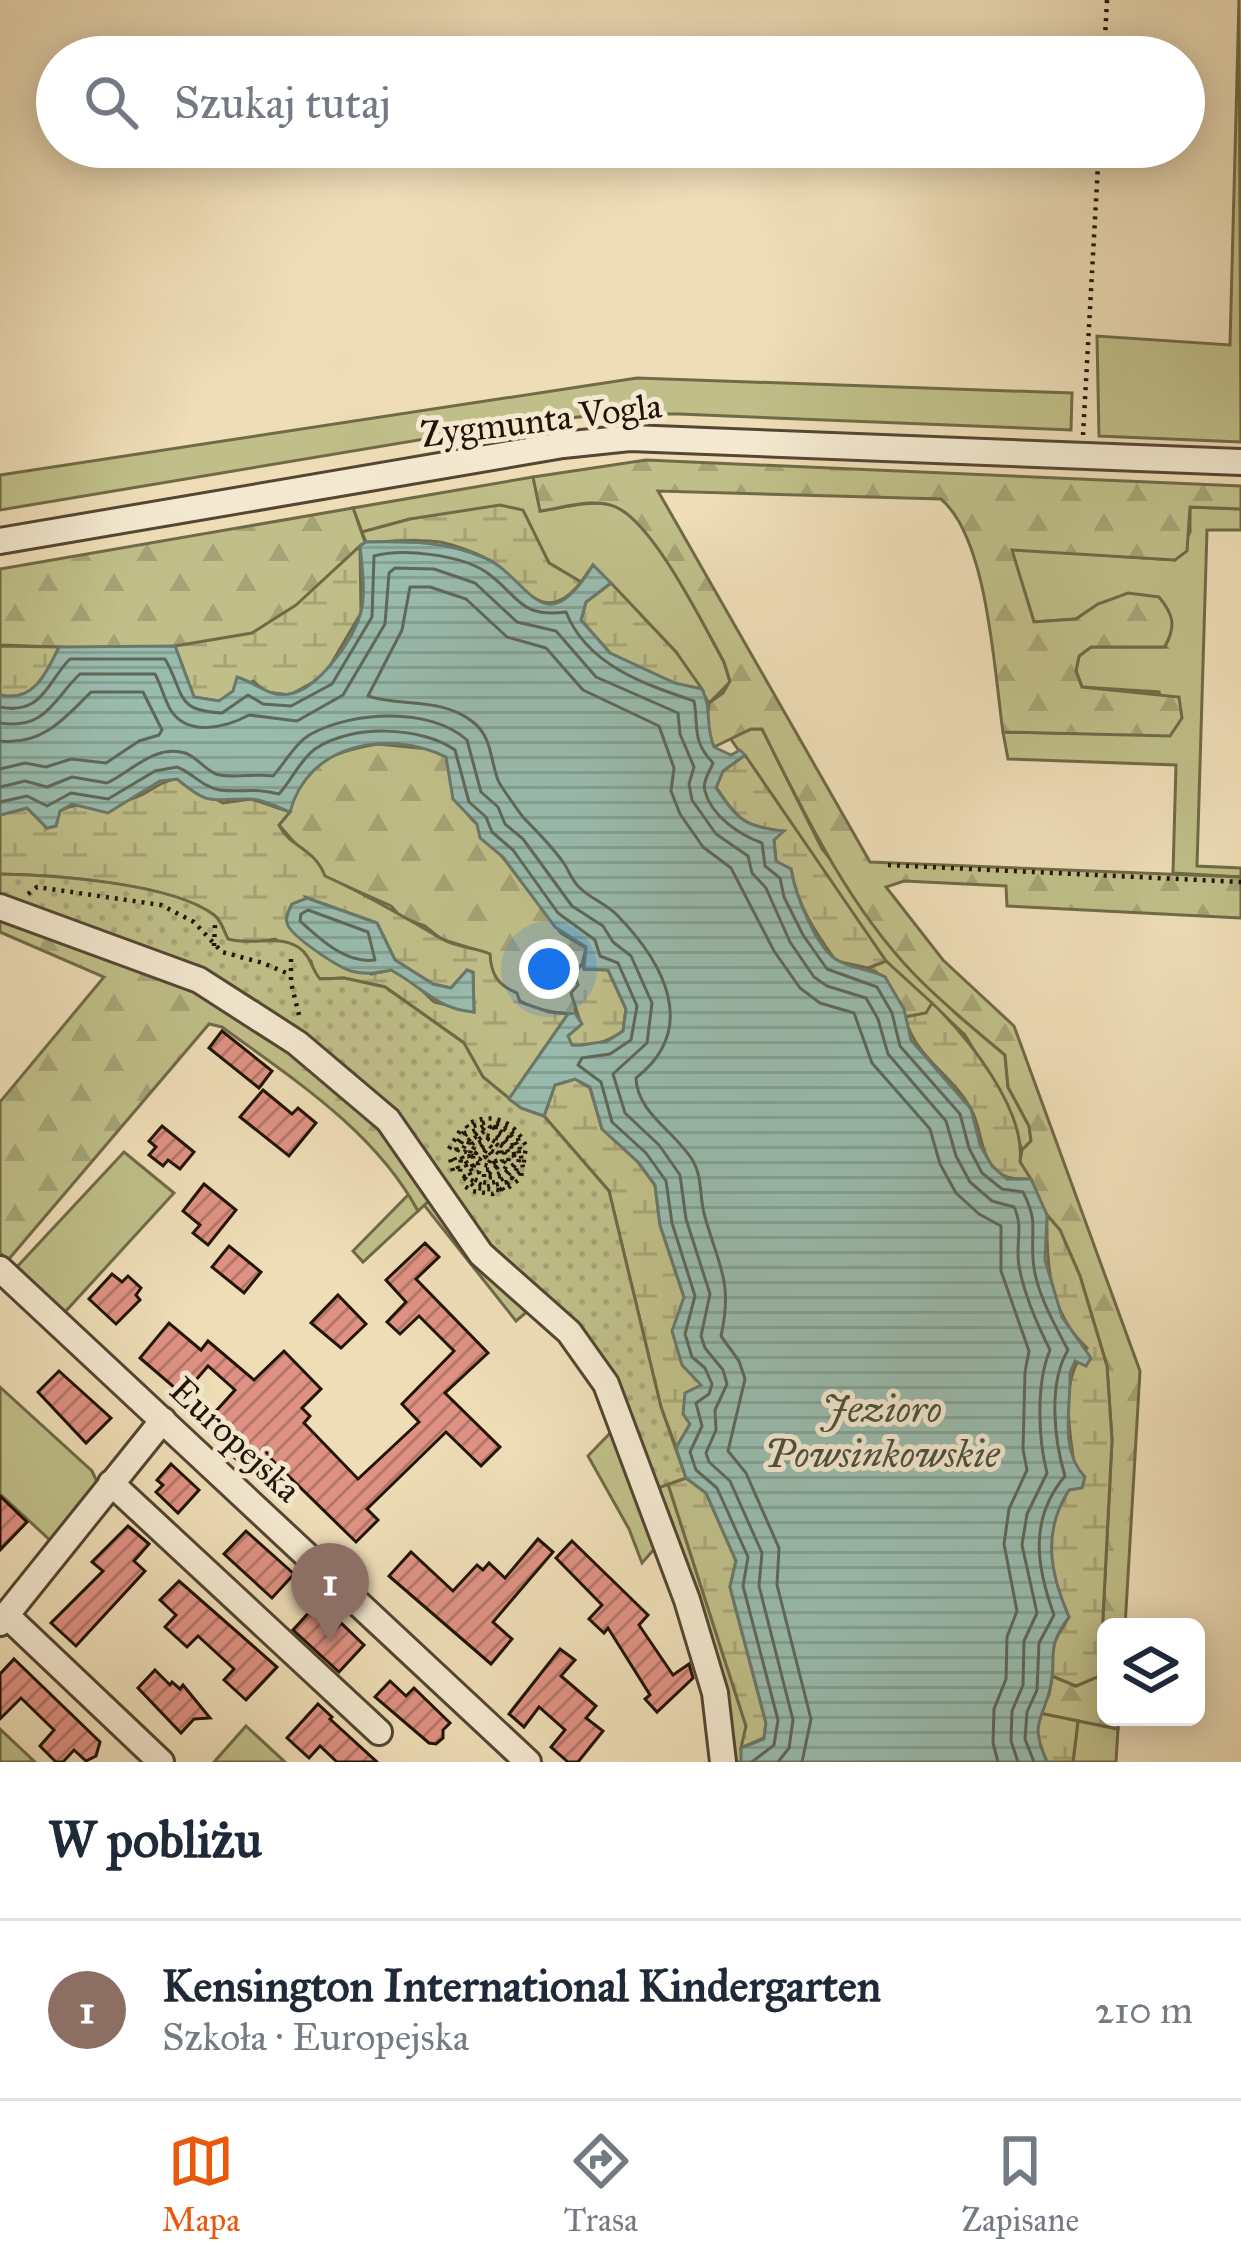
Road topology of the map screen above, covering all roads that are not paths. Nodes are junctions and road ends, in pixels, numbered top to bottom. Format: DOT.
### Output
graph roads {
  1 [pos="1241,462"];
  2 [pos="0,541"];
  3 [pos="5,908"];
  4 [pos="0,1269"];
  5 [pos="164,1420"];
  6 [pos="111,1484"];
  7 [pos="3,1619"];
  8 [pos="380,1732"];
  9 [pos="161,1762"];
  10 [pos="528,1762"];
  11 [pos="723,1762"];
  1 -- 2 [label="street, Zygmunta Vogla"];
  3 -- 11 [label="street"];
  4 -- 5 [label="street, Europejska"];
  5 -- 6 [label="street"];
  5 -- 10 [label="street, Europejska"];
  6 -- 7 [label="street"];
  6 -- 8 [label="street"];
  7 -- 9 [label="street"];
}
